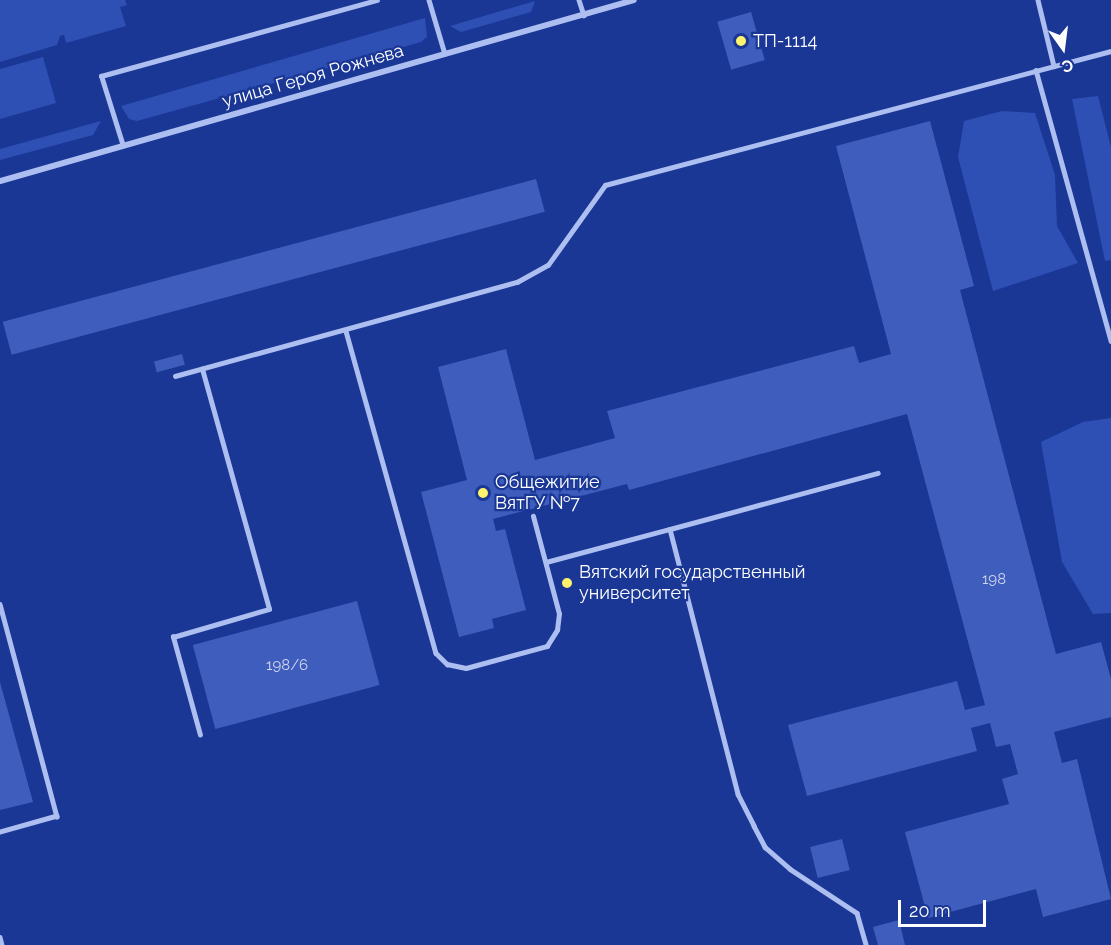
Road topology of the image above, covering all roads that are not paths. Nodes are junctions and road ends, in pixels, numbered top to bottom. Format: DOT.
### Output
graph roads {
  1 [pos="376,0"];
  2 [pos="429,0"];
  3 [pos="579,0"];
  4 [pos="634,0"];
  5 [pos="1038,0"];
  6 [pos="584,15"];
  7 [pos="1111,51"];
  8 [pos="445,54"];
  9 [pos="1054,66"];
  10 [pos="1036,70"];
  11 [pos="123,146"];
  12 [pos="0,181"];
  13 [pos="346,331"];
  14 [pos="1111,340"];
  15 [pos="202,369"];
  16 [pos="175,376"];
  17 [pos="878,473"];
  18 [pos="533,516"];
  19 [pos="670,530"];
  20 [pos="546,562"];
  21 [pos="0,604"];
  22 [pos="200,735"];
  23 [pos="0,832"];
  24 [pos="0,937"];
  25 [pos="2,945"];
  26 [pos="866,945"];
  1 -- 11 [label="lane"];
  2 -- 8 [label="lane"];
  3 -- 6 [label="lane"];
  4 -- 6 [label="street, улица Героя Рожнева"];
  5 -- 9 [label="lane"];
  6 -- 8 [label="street, улица Героя Рожнева"];
  7 -- 9 [label="lane"];
  8 -- 11 [label="street, улица Героя Рожнева"];
  9 -- 10 [label="lane"];
  10 -- 13 [label="lane"];
  10 -- 14 [label="lane"];
  11 -- 12 [label="street, улица Героя Рожнева"];
  13 -- 15 [label="lane"];
  13 -- 20 [label="lane"];
  15 -- 16 [label="lane"];
  15 -- 22 [label="lane"];
  17 -- 19 [label="lane"];
  18 -- 20 [label="lane"];
  19 -- 20 [label="lane"];
  19 -- 26 [label="lane"];
  21 -- 23 [label="lane"];
  24 -- 25 [label="lane"];
}
